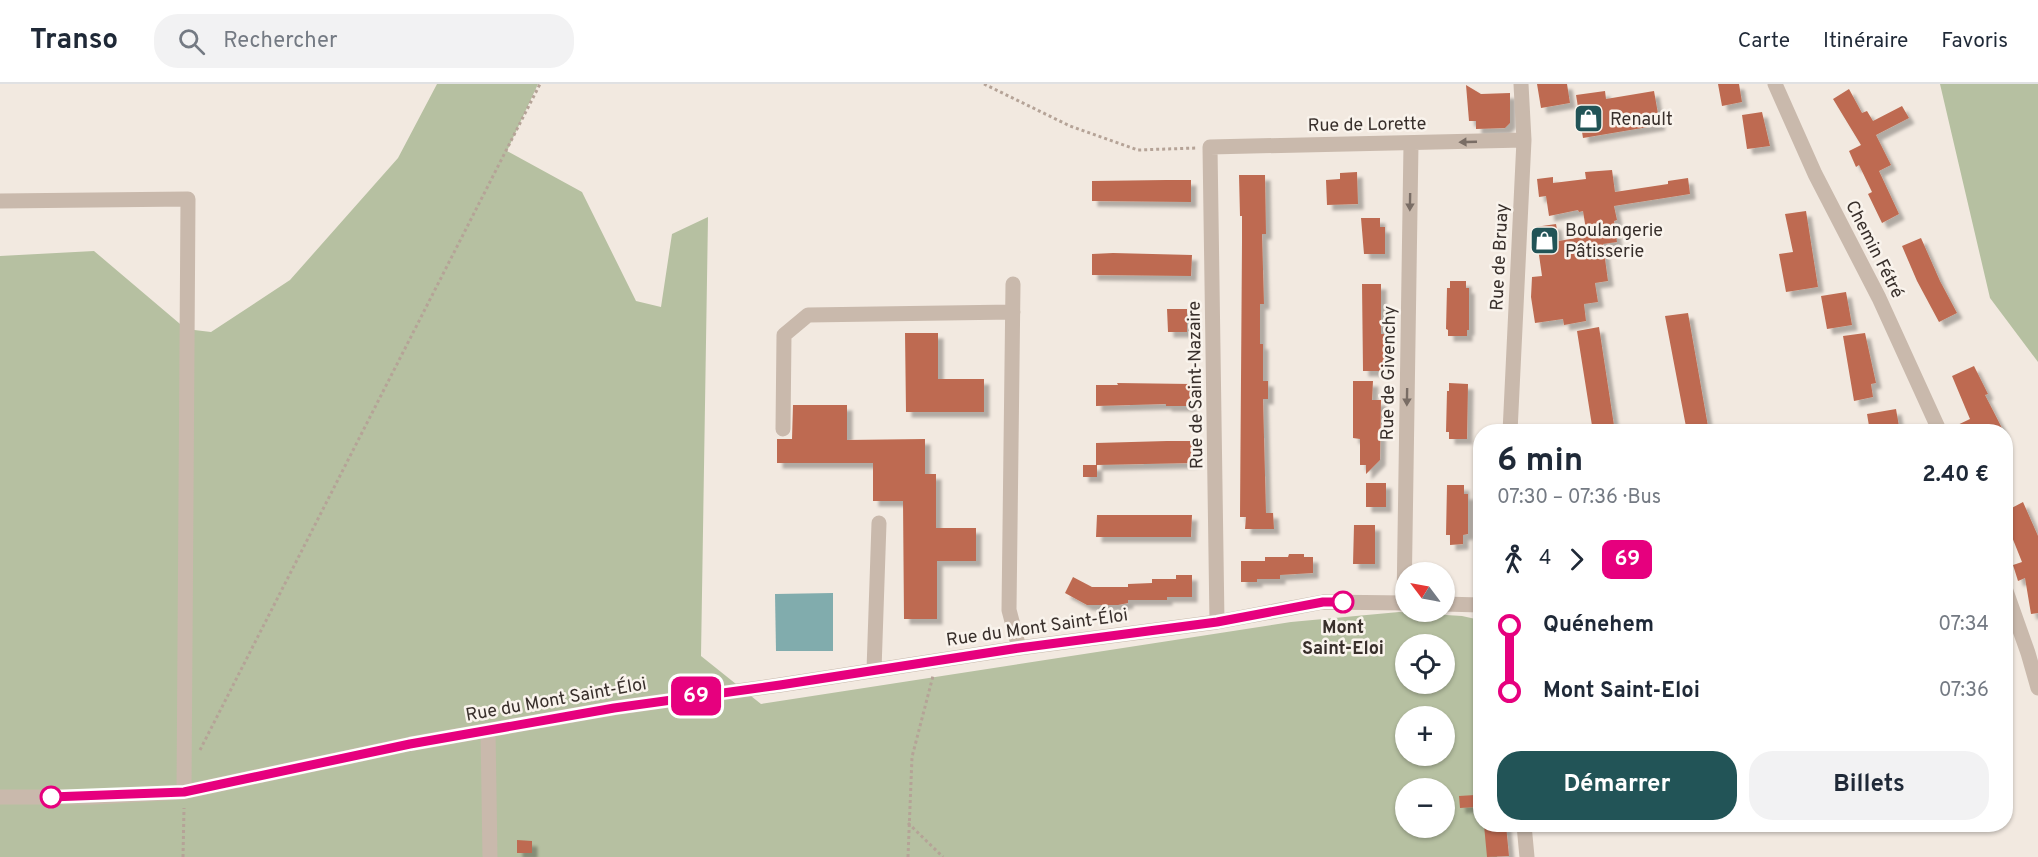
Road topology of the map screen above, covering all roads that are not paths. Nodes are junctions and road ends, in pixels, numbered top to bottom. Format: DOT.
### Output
graph roads {
  1 [pos="1521,84"];
  2 [pos="1775,84"];
  3 [pos="1524,141"];
  4 [pos="1411,144"];
  5 [pos="1210,147"];
  6 [pos="0,201"];
  7 [pos="1013,284"];
  8 [pos="1013,312"];
  9 [pos="1510,424"];
  10 [pos="1936,424"];
  11 [pos="783,429"];
  12 [pos="879,522"];
  13 [pos="1406,562"];
  14 [pos="1395,603"];
  15 [pos="1455,604"];
  16 [pos="1473,605"];
  17 [pos="2013,611"];
  18 [pos="1217,622"];
  19 [pos="1019,648"];
  20 [pos="874,670"];
  21 [pos="2038,688"];
  22 [pos="488,730"];
  23 [pos="184,787"];
  24 [pos="0,796"];
  25 [pos="1525,832"];
  26 [pos="490,857"];
  27 [pos="1527,857"];
  1 -- 3 [label="street, Rue de Bruay"];
  2 -- 10 [label="street, Chemin Fétré"];
  3 -- 4 [label="street, Rue de Lorette, one-way"];
  3 -- 9 [label="street, Rue de Bruay"];
  4 -- 5 [label="street, Rue de Lorette"];
  4 -- 13 [label="street, Rue de Givenchy, one-way"];
  5 -- 18 [label="street, Rue de Saint-Nazaire"];
  6 -- 23 [label="street"];
  7 -- 8 [label="street"];
  8 -- 11 [label="street"];
  8 -- 19 [label="street"];
  12 -- 20 [label="street"];
  14 -- 18 [label="street, Rue du Mont Saint-Éloi"];
  15 -- 16 [label="street"];
  17 -- 21 [label="street"];
  18 -- 19 [label="street, Rue du Mont Saint-Éloi"];
  19 -- 20 [label="street, Rue du Mont Saint-Éloi"];
  20 -- 22 [label="street, Rue du Mont Saint-Éloi"];
  22 -- 23 [label="street, Rue du Mont Saint-Éloi"];
  22 -- 26 [label="street"];
  23 -- 24 [label="street, Rue du Mont Saint-Éloi"];
  25 -- 27 [label="street"];
}
